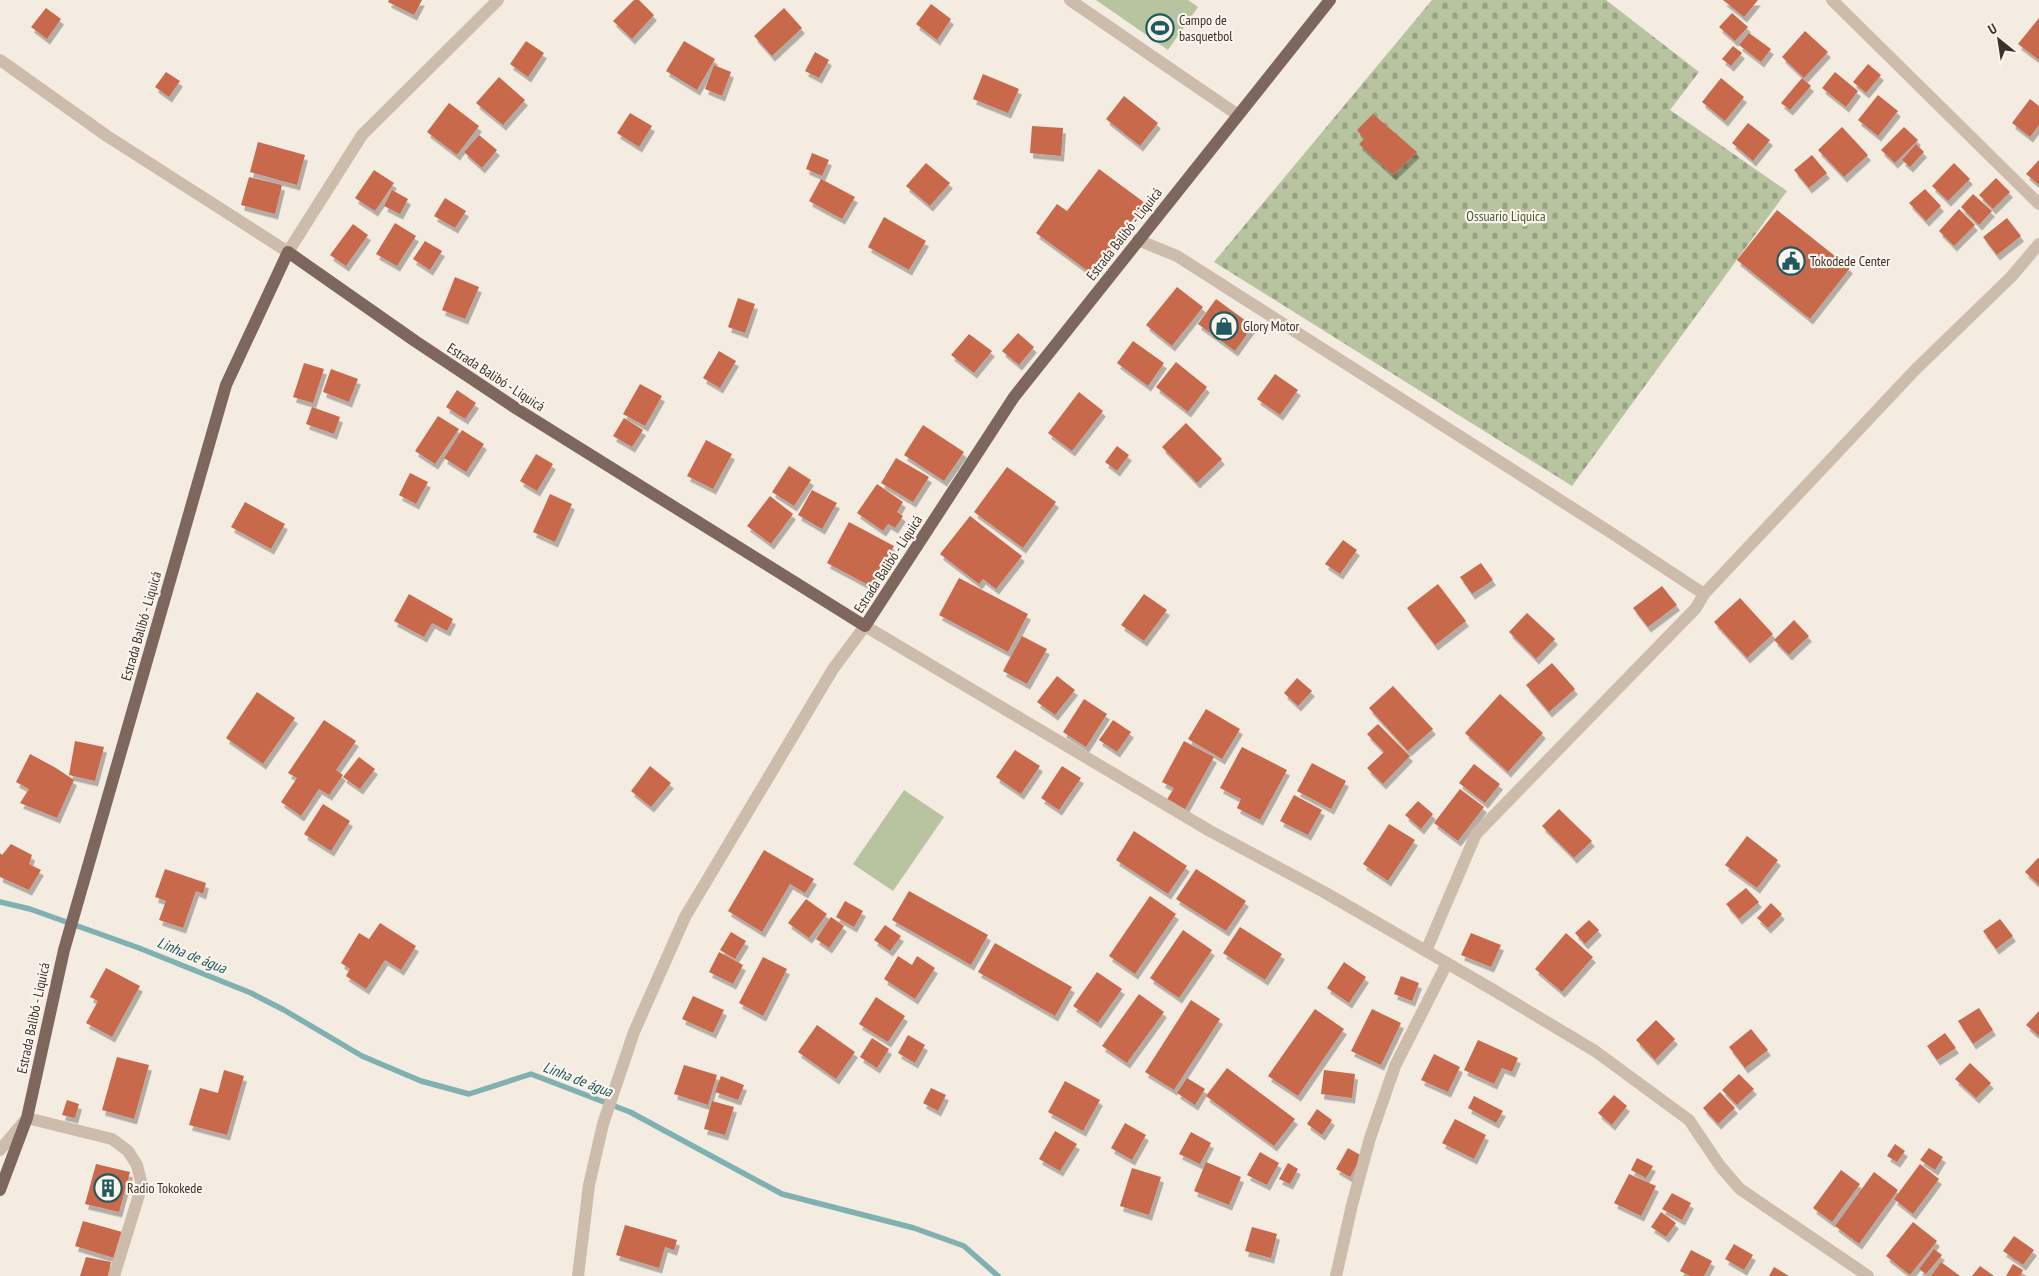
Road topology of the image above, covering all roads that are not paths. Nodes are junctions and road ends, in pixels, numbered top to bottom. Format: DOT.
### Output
graph roads {
  1 [pos="498,0"];
  2 [pos="1070,0"];
  3 [pos="1330,0"];
  4 [pos="1832,0"];
  5 [pos="0,60"];
  6 [pos="1238,115"];
  7 [pos="2039,204"];
  8 [pos="1138,240"];
  9 [pos="2039,244"];
  10 [pos="288,252"];
  11 [pos="1704,594"];
  12 [pos="865,626"];
  13 [pos="1426,951"];
  14 [pos="1447,963"];
  15 [pos="27,1118"];
  16 [pos="0,1150"];
  17 [pos="0,1190"];
  18 [pos="114,1276"];
  19 [pos="578,1276"];
  20 [pos="1336,1276"];
  21 [pos="1868,1276"];
  1 -- 10 [label="street"];
  2 -- 6 [label="street"];
  3 -- 6 [label="main road, Estrada Balibó - Liquicá"];
  4 -- 7 [label="street"];
  5 -- 10 [label="street"];
  6 -- 8 [label="main road, Estrada Balibó - Liquicá"];
  8 -- 11 [label="street"];
  8 -- 12 [label="main road, Estrada Balibó - Liquicá"];
  9 -- 11 [label="street"];
  10 -- 12 [label="main road, Estrada Balibó - Liquicá"];
  10 -- 15 [label="main road, Estrada Balibó - Liquicá"];
  11 -- 13 [label="street"];
  12 -- 13 [label="street"];
  12 -- 19 [label="street"];
  13 -- 14 [label="street"];
  14 -- 20 [label="street"];
  14 -- 21 [label="street"];
  15 -- 16 [label="street"];
  15 -- 17 [label="main road, Estrada Balibó - Liquicá"];
  15 -- 18 [label="street"];
}
